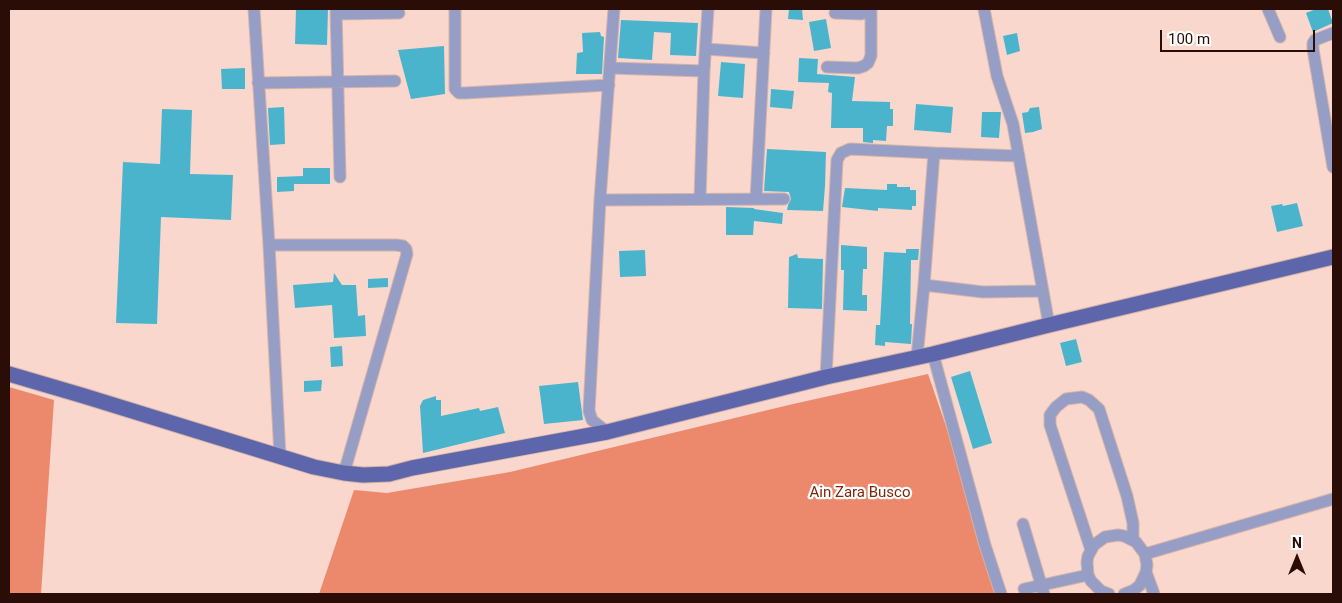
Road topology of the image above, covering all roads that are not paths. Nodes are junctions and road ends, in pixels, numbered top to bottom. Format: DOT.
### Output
graph roads {
  1 [pos="254,9"];
  2 [pos="455,9"];
  3 [pos="614,9"];
  4 [pos="708,9"];
  5 [pos="766,9"];
  6 [pos="870,9"];
  7 [pos="984,9"];
  8 [pos="1272,10"];
  9 [pos="336,12"];
  10 [pos="398,13"];
  11 [pos="835,13"];
  12 [pos="1333,33"];
  13 [pos="1280,37"];
  14 [pos="706,49"];
  15 [pos="764,53"];
  16 [pos="827,67"];
  17 [pos="610,68"];
  18 [pos="704,71"];
  19 [pos="396,81"];
  20 [pos="258,82"];
  21 [pos="337,82"];
  22 [pos="609,86"];
  23 [pos="934,153"];
  24 [pos="1019,156"];
  25 [pos="1333,167"];
  26 [pos="340,178"];
  27 [pos="756,199"];
  28 [pos="784,199"];
  29 [pos="600,200"];
  30 [pos="700,200"];
  31 [pos="269,245"];
  32 [pos="1333,257"];
  33 [pos="924,285"];
  34 [pos="1042,291"];
  35 [pos="1049,325"];
  36 [pos="933,354"];
  37 [pos="917,357"];
  38 [pos="9,374"];
  39 [pos="826,377"];
  40 [pos="607,432"];
  41 [pos="280,456"];
  42 [pos="344,473"];
  43 [pos="1333,500"];
  44 [pos="1023,524"];
  45 [pos="1133,540"];
  46 [pos="1091,550"];
  47 [pos="1145,554"];
  48 [pos="1146,572"];
  49 [pos="1088,575"];
  50 [pos="1024,589"];
  51 [pos="1042,590"];
  52 [pos="1104,593"];
  53 [pos="1001,594"];
  54 [pos="1124,594"];
  55 [pos="1154,594"];
  1 -- 20 [label="street"];
  2 -- 22 [label="street"];
  3 -- 17 [label="street"];
  4 -- 14 [label="street"];
  5 -- 15 [label="street"];
  6 -- 11 [label="street"];
  6 -- 16 [label="street"];
  7 -- 24 [label="street"];
  8 -- 13 [label="street"];
  9 -- 10 [label="street"];
  9 -- 21 [label="street"];
  12 -- 25 [label="street"];
  14 -- 15 [label="street"];
  14 -- 18 [label="street"];
  15 -- 27 [label="street"];
  17 -- 18 [label="street"];
  17 -- 22 [label="street"];
  18 -- 30 [label="street"];
  19 -- 21 [label="street"];
  20 -- 21 [label="street"];
  20 -- 31 [label="street"];
  21 -- 26 [label="street"];
  22 -- 29 [label="street"];
  23 -- 24 [label="street"];
  23 -- 33 [label="street"];
  23 -- 39 [label="street"];
  24 -- 34 [label="street"];
  27 -- 28 [label="street"];
  27 -- 30 [label="street"];
  29 -- 30 [label="street"];
  29 -- 40 [label="street"];
  31 -- 41 [label="street"];
  31 -- 42 [label="street"];
  32 -- 35 [label="main road"];
  33 -- 34 [label="street"];
  33 -- 37 [label="street"];
  34 -- 35 [label="street"];
  35 -- 36 [label="main road"];
  36 -- 37 [label="main road"];
  36 -- 53 [label="street"];
  37 -- 39 [label="main road"];
  38 -- 41 [label="main road"];
  39 -- 40 [label="main road"];
  40 -- 42 [label="main road"];
  41 -- 42 [label="main road"];
  43 -- 47 [label="street"];
  44 -- 51 [label="street"];
  45 -- 46 [label="street"];
  45 -- 46 [label="street"];
  45 -- 47 [label="street"];
  46 -- 49 [label="street"];
  47 -- 48 [label="street"];
  48 -- 54 [label="street"];
  48 -- 55 [label="street"];
  49 -- 51 [label="street"];
  49 -- 52 [label="street"];
  50 -- 51 [label="street"];
}
